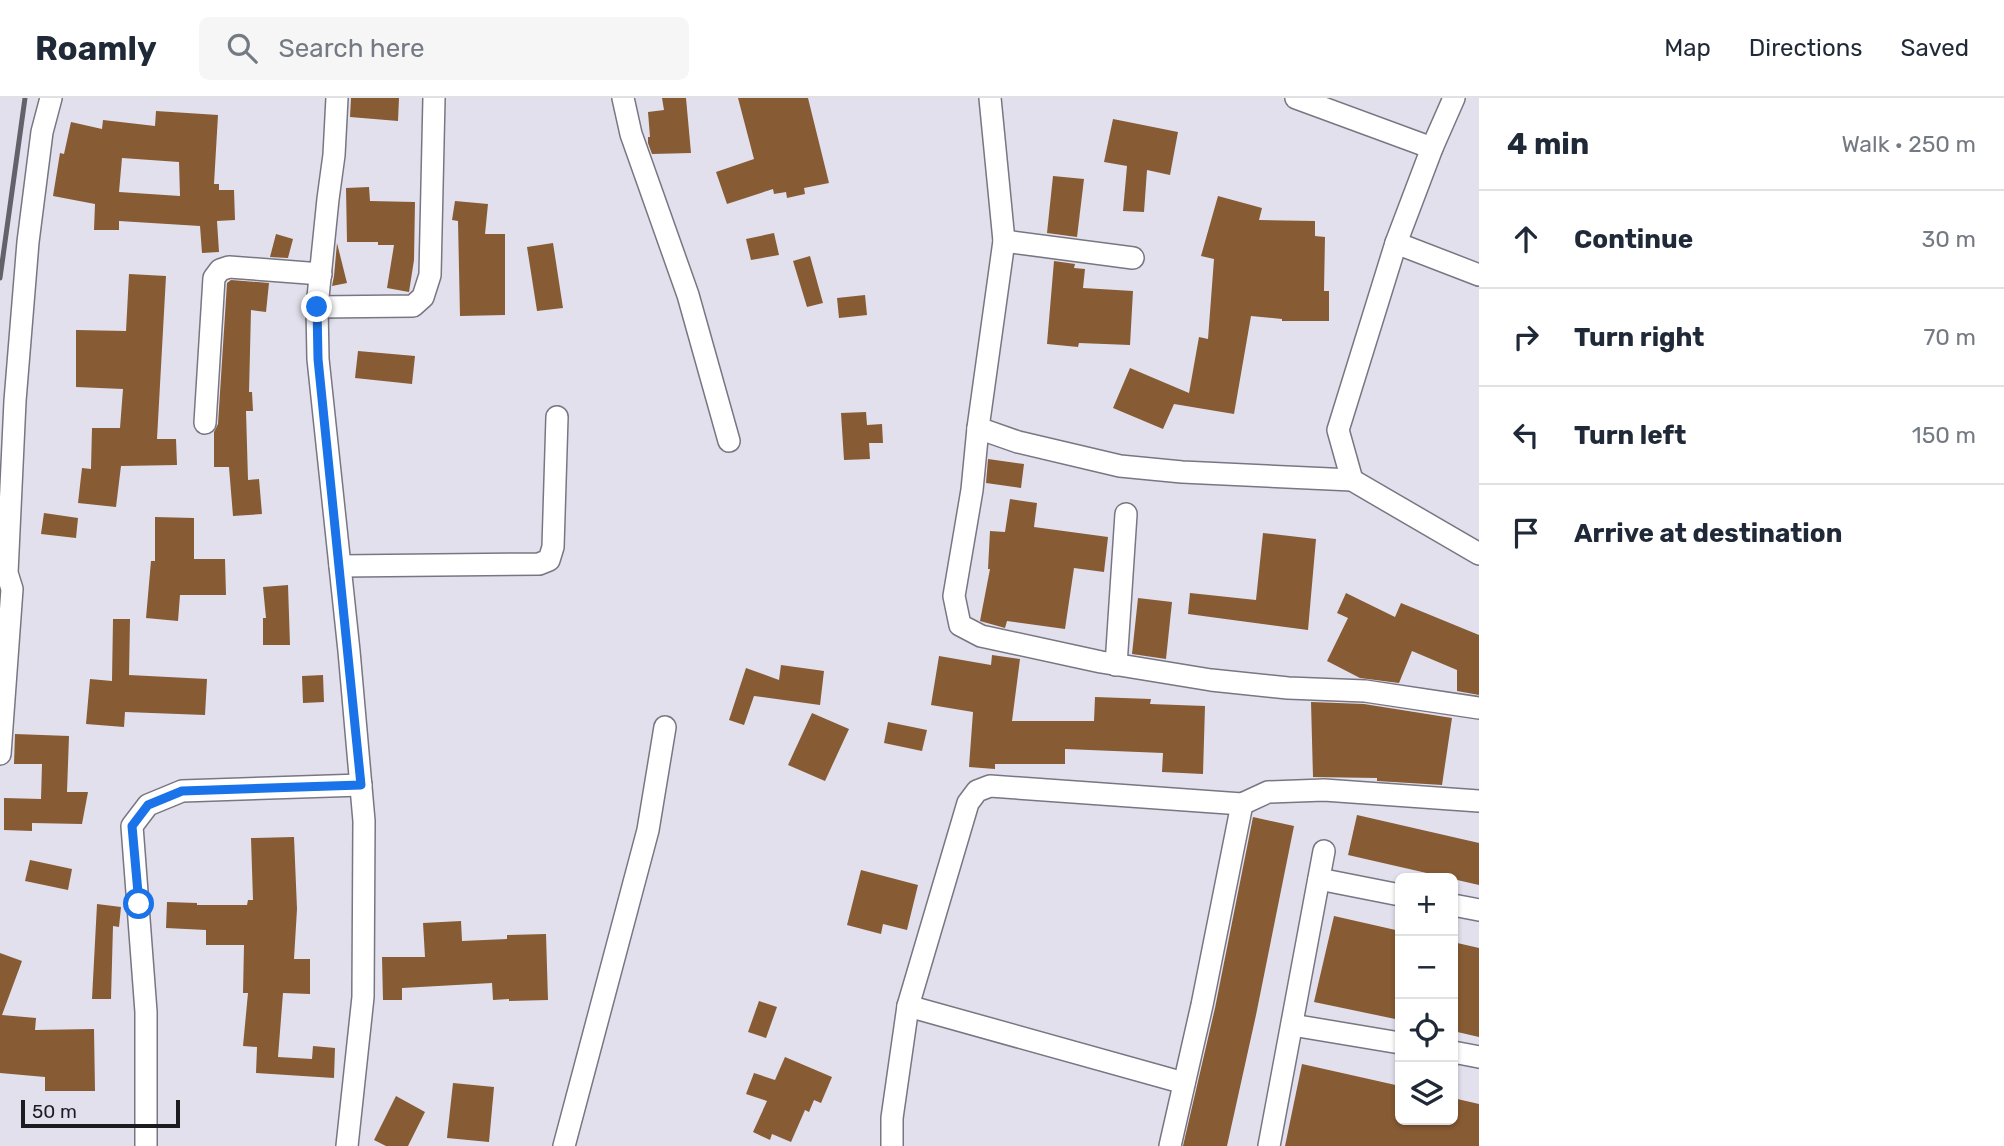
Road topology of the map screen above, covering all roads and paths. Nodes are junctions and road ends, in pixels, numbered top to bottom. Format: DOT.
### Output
graph roads {
  1 [pos="51,98"];
  2 [pos="337,98"];
  3 [pos="434,98"];
  4 [pos="623,98"];
  5 [pos="990,98"];
  6 [pos="1296,98"];
  7 [pos="1454,98"];
  8 [pos="1432,148"];
  9 [pos="1004,241"];
  10 [pos="1396,243"];
  11 [pos="1133,258"];
  12 [pos="321,274"];
  13 [pos="1479,275"];
  14 [pos="317,307"];
  15 [pos="556,417"];
  16 [pos="205,423"];
  17 [pos="978,428"];
  18 [pos="729,442"];
  19 [pos="1352,480"];
  20 [pos="1126,514"];
  21 [pos="1479,554"];
  22 [pos="340,566"];
  23 [pos="1116,665"];
  24 [pos="1479,708"];
  25 [pos="665,727"];
  26 [pos="0,754"];
  27 [pos="361,785"];
  28 [pos="1479,801"];
  29 [pos="1242,804"];
  30 [pos="1324,851"];
  31 [pos="1319,879"];
  32 [pos="1395,894"];
  33 [pos="1458,906"];
  34 [pos="1479,910"];
  35 [pos="908,1006"];
  36 [pos="1292,1025"];
  37 [pos="1395,1043"];
  38 [pos="1458,1053"];
  39 [pos="1479,1057"];
  40 [pos="1184,1083"];
  41 [pos="146,1146"];
  42 [pos="347,1146"];
  43 [pos="564,1146"];
  44 [pos="892,1146"];
  45 [pos="1170,1146"];
  46 [pos="1269,1146"];
  1 -- 26 [label="street"];
  2 -- 12 [label="street"];
  3 -- 14 [label="street"];
  4 -- 18 [label="street"];
  5 -- 9 [label="street"];
  6 -- 8 [label="street"];
  7 -- 8 [label="street"];
  8 -- 10 [label="street"];
  9 -- 11 [label="street"];
  9 -- 17 [label="street"];
  10 -- 13 [label="street"];
  10 -- 19 [label="street"];
  12 -- 14 [label="street"];
  12 -- 16 [label="street"];
  14 -- 22 [label="street"];
  15 -- 22 [label="street"];
  17 -- 19 [label="street"];
  17 -- 23 [label="street"];
  19 -- 21 [label="street"];
  20 -- 23 [label="street"];
  22 -- 27 [label="street"];
  23 -- 24 [label="street"];
  25 -- 43 [label="street"];
  27 -- 41 [label="street"];
  27 -- 42 [label="street"];
  28 -- 29 [label="street"];
  29 -- 35 [label="street"];
  29 -- 40 [label="street"];
  30 -- 31 [label="street"];
  31 -- 32 [label="street"];
  31 -- 36 [label="street"];
  33 -- 34 [label="street"];
  35 -- 40 [label="street"];
  35 -- 44 [label="street"];
  36 -- 37 [label="street"];
  36 -- 46 [label="street"];
  38 -- 39 [label="street"];
  40 -- 45 [label="street"];
}
